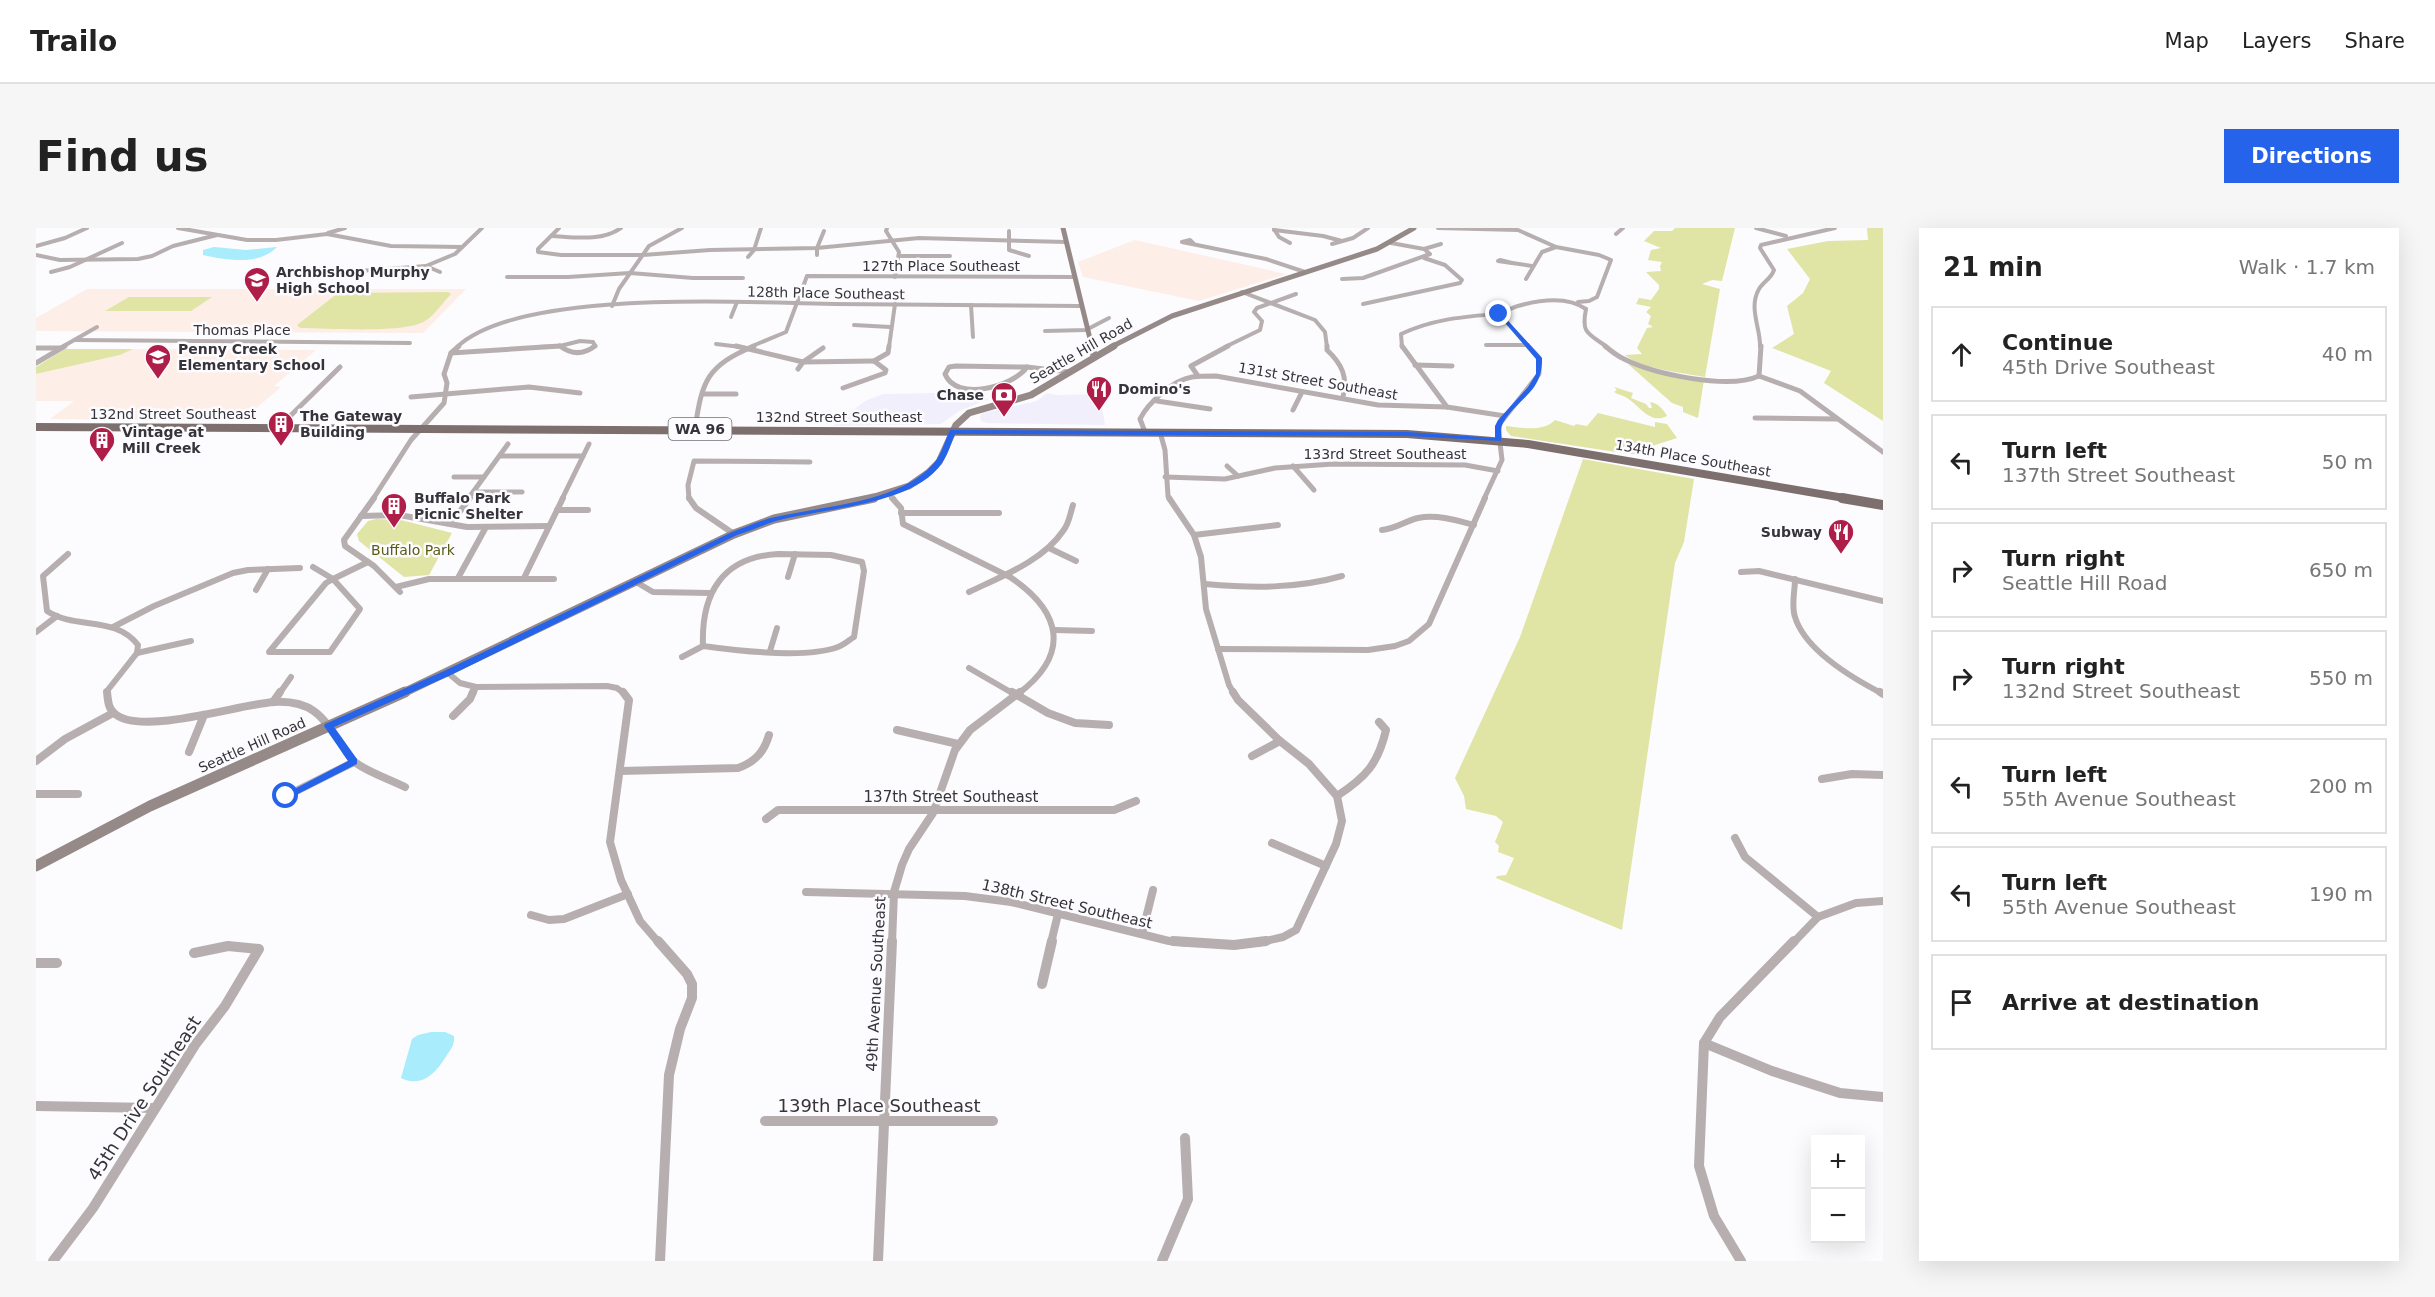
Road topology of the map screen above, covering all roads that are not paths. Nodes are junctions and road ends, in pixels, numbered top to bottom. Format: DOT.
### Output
graph roads {
  1 [pos="87,228"];
  2 [pos="178,228"];
  3 [pos="345,228"];
  4 [pos="482,228"];
  5 [pos="559,228"];
  6 [pos="682,228"];
  7 [pos="761,228"];
  8 [pos="887,228"];
  9 [pos="1063,228"];
  10 [pos="1368,228"];
  11 [pos="1414,228"];
  12 [pos="1438,228"];
  13 [pos="1623,228"];
  14 [pos="1835,228"];
  15 [pos="621,229"];
  16 [pos="1274,229"];
  17 [pos="1457,229"];
  18 [pos="1758,229"];
  19 [pos="824,231"];
  20 [pos="1009,231"];
  21 [pos="218,234"];
  22 [pos="327,234"];
  23 [pos="1616,234"];
  24 [pos="551,236"];
  25 [pos="1787,237"];
  26 [pos="894,240"];
  27 [pos="1010,241"];
  28 [pos="1342,241"];
  29 [pos="1066,242"];
  30 [pos="122,243"];
  31 [pos="1290,243"];
  32 [pos="1391,243"];
  33 [pos="1194,244"];
  34 [pos="1332,244"];
  35 [pos="1441,244"];
  36 [pos="36,246"];
  37 [pos="462,247"];
  38 [pos="1556,247"];
  39 [pos="817,248"];
  40 [pos="1424,249"];
  41 [pos="754,250"];
  42 [pos="36,255"];
  43 [pos="643,255"];
  44 [pos="818,255"];
  45 [pos="901,256"];
  46 [pos="950,256"];
  47 [pos="1029,256"];
  48 [pos="748,257"];
  49 [pos="1424,258"];
  50 [pos="86,260"];
  51 [pos="1512,263"];
  52 [pos="426,266"];
  53 [pos="1532,266"];
  54 [pos="51,272"];
  55 [pos="346,272"];
  56 [pos="440,272"];
  57 [pos="1305,272"];
  58 [pos="630,273"];
  59 [pos="507,277"];
  60 [pos="858,277"];
  61 [pos="895,277"];
  62 [pos="942,277"];
  63 [pos="994,277"];
  64 [pos="1074,277"];
  65 [pos="743,278"];
  66 [pos="1342,279"];
  67 [pos="1526,279"];
  68 [pos="857,284"];
  69 [pos="942,284"];
  70 [pos="995,285"];
  71 [pos="1242,292"];
  72 [pos="1296,294"];
  73 [pos="737,302"];
  74 [pos="798,302"];
  75 [pos="1269,302"];
  76 [pos="1552,302"];
  77 [pos="1571,302"];
  78 [pos="896,304"];
  79 [pos="1363,304"];
  80 [pos="971,305"];
  81 [pos="612,306"];
  82 [pos="1080,306"];
  83 [pos="1586,309"];
  84 [pos="1499,314"];
  85 [pos="731,317"];
  86 [pos="1109,318"];
  87 [pos="854,325"];
  88 [pos="97,327"];
  89 [pos="890,327"];
  90 [pos="1086,330"];
  91 [pos="1045,331"];
  92 [pos="973,338"];
  93 [pos="75,340"];
  94 [pos="410,343"];
  95 [pos="716,344"];
  96 [pos="1486,345"];
  97 [pos="1528,345"];
  98 [pos="560,346"];
  99 [pos="36,348"];
  100 [pos="61,348"];
  101 [pos="823,348"];
  102 [pos="747,350"];
  103 [pos="451,353"];
  104 [pos="1094,356"];
  105 [pos="874,361"];
  106 [pos="803,362"];
  107 [pos="36,363"];
  108 [pos="1415,365"];
  109 [pos="1452,366"];
  110 [pos="340,367"];
  111 [pos="1027,367"];
  112 [pos="798,369"];
  113 [pos="1069,372"];
  114 [pos="1198,376"];
  115 [pos="1759,376"];
  116 [pos="843,387"];
  117 [pos="1302,392"];
  118 [pos="580,393"];
  119 [pos="446,394"];
  120 [pos="703,394"];
  121 [pos="736,394"];
  122 [pos="411,397"];
  123 [pos="1343,397"];
  124 [pos="1157,401"];
  125 [pos="1447,407"];
  126 [pos="1210,409"];
  127 [pos="1293,410"];
  128 [pos="1505,416"];
  129 [pos="1755,418"];
  130 [pos="1837,419"];
  131 [pos="36,427"];
  132 [pos="278,428"];
  133 [pos="421,429"];
  134 [pos="695,429"];
  135 [pos="952,432"];
  136 [pos="1145,432"];
  137 [pos="1160,432"];
  138 [pos="1498,440"];
  139 [pos="508,444"];
  140 [pos="589,444"];
  141 [pos="1883,452"];
  142 [pos="500,456"];
  143 [pos="583,456"];
  144 [pos="810,462"];
  145 [pos="1385,465"];
  146 [pos="1227,466"];
  147 [pos="1293,466"];
  148 [pos="1498,471"];
  149 [pos="1392,474"];
  150 [pos="1239,476"];
  151 [pos="454,477"];
  152 [pos="484,477"];
  153 [pos="1165,477"];
  154 [pos="1314,490"];
  155 [pos="474,492"];
  156 [pos="522,492"];
  157 [pos="889,494"];
  158 [pos="1883,505"];
  159 [pos="1073,506"];
  160 [pos="557,510"];
  161 [pos="588,510"];
  162 [pos="901,513"];
  163 [pos="999,513"];
  164 [pos="361,516"];
  165 [pos="447,523"];
  166 [pos="1278,525"];
  167 [pos="1474,525"];
  168 [pos="549,526"];
  169 [pos="486,528"];
  170 [pos="1382,530"];
  171 [pos="734,534"];
  172 [pos="1194,535"];
  173 [pos="1049,548"];
  174 [pos="68,554"];
  175 [pos="795,554"];
  176 [pos="1076,561"];
  177 [pos="368,562"];
  178 [pos="313,567"];
  179 [pos="300,568"];
  180 [pos="268,569"];
  181 [pos="1742,572"];
  182 [pos="1005,575"];
  183 [pos="1342,576"];
  184 [pos="788,577"];
  185 [pos="333,578"];
  186 [pos="458,578"];
  187 [pos="524,578"];
  188 [pos="554,579"];
  189 [pos="1795,579"];
  190 [pos="636,582"];
  191 [pos="1205,584"];
  192 [pos="256,590"];
  193 [pos="44,592"];
  194 [pos="969,592"];
  195 [pos="710,593"];
  196 [pos="36,594"];
  197 [pos="1883,601"];
  198 [pos="57,616"];
  199 [pos="113,627"];
  200 [pos="777,628"];
  201 [pos="1055,630"];
  202 [pos="36,632"];
  203 [pos="1092,632"];
  204 [pos="191,641"];
  205 [pos="703,646"];
  206 [pos="1218,649"];
  207 [pos="770,651"];
  208 [pos="137,652"];
  209 [pos="682,657"];
  210 [pos="969,668"];
  211 [pos="448,673"];
  212 [pos="291,677"];
  213 [pos="476,687"];
  214 [pos="1879,692"];
  215 [pos="1016,697"];
  216 [pos="273,702"];
  217 [pos="113,713"];
  218 [pos="204,715"];
  219 [pos="453,716"];
  220 [pos="1379,722"];
  221 [pos="1109,725"];
  222 [pos="328,726"];
  223 [pos="897,730"];
  224 [pos="770,735"];
  225 [pos="1280,741"];
  226 [pos="958,744"];
  227 [pos="189,752"];
  228 [pos="1252,756"];
  229 [pos="36,762"];
  230 [pos="354,762"];
  231 [pos="621,771"];
  232 [pos="1883,776"];
  233 [pos="1822,779"];
  234 [pos="405,787"];
  235 [pos="36,794"];
  236 [pos="78,794"];
  237 [pos="286,796"];
  238 [pos="1337,796"];
  239 [pos="1136,801"];
  240 [pos="935,810"];
  241 [pos="766,819"];
  242 [pos="1735,838"];
  243 [pos="1272,843"];
  244 [pos="36,866"];
  245 [pos="1326,866"];
  246 [pos="1154,890"];
  247 [pos="806,892"];
  248 [pos="894,892"];
  249 [pos="628,894"];
  250 [pos="1883,901"];
  251 [pos="1058,914"];
  252 [pos="531,915"];
  253 [pos="1818,917"];
  254 [pos="1142,934"];
  255 [pos="194,953"];
  256 [pos="36,963"];
  257 [pos="57,963"];
  258 [pos="1042,984"];
  259 [pos="1704,1043"];
  260 [pos="1883,1097"];
  261 [pos="36,1107"];
  262 [pos="155,1108"];
  263 [pos="765,1121"];
  264 [pos="883,1121"];
  265 [pos="993,1121"];
  266 [pos="1185,1138"];
  267 [pos="52,1261"];
  268 [pos="660,1261"];
  269 [pos="878,1261"];
  270 [pos="1162,1261"];
  271 [pos="1741,1261"];
  1 -- 36 [label="street"];
  2 -- 21 [label="street"];
  3 -- 22 [label="street"];
  4 -- 37 [label="street"];
  5 -- 24 [label="street"];
  6 -- 43 [label="street"];
  7 -- 41 [label="street"];
  8 -- 26 [label="street"];
  9 -- 29 [label="main road"];
  10 -- 28 [label="street"];
  11 -- 32 [label="main road, Seattle Hill Road"];
  12 -- 17 [label="street"];
  13 -- 23 [label="street"];
  14 -- 25 [label="street"];
  15 -- 24 [label="street"];
  16 -- 28 [label="street"];
  16 -- 31 [label="street"];
  17 -- 38 [label="street"];
  18 -- 25 [label="street"];
  19 -- 39 [label="street"];
  20 -- 27 [label="street"];
  21 -- 22 [label="street"];
  21 -- 50 [label="street"];
  22 -- 37 [label="street"];
  24 -- 43 [label="street"];
  25 -- 115 [label="street"];
  26 -- 27 [label="street"];
  26 -- 39 [label="street"];
  26 -- 45 [label="street"];
  27 -- 29 [label="street"];
  27 -- 47 [label="street"];
  28 -- 34 [label="street"];
  29 -- 64 [label="main road"];
  30 -- 50 [label="street"];
  32 -- 40 [label="street"];
  32 -- 57 [label="main road, Seattle Hill Road"];
  33 -- 57 [label="street"];
  35 -- 40 [label="street"];
  37 -- 52 [label="street"];
  38 -- 53 [label="street"];
  38 -- 77 [label="street"];
  39 -- 41 [label="street"];
  39 -- 44 [label="street"];
  40 -- 49 [label="street"];
  41 -- 43 [label="street"];
  41 -- 48 [label="street"];
  42 -- 50 [label="street"];
  43 -- 58 [label="street"];
  45 -- 46 [label="street"];
  45 -- 61 [label="street"];
  49 -- 66 [label="street"];
  49 -- 79 [label="street"];
  50 -- 54 [label="street"];
  51 -- 53 [label="street"];
  52 -- 55 [label="street"];
  52 -- 56 [label="street"];
  53 -- 67 [label="street"];
  57 -- 71 [label="main road, Seattle Hill Road"];
  58 -- 59 [label="street"];
  58 -- 65 [label="street"];
  58 -- 81 [label="street"];
  60 -- 61 [label="street, 127th Place Southeast"];
  60 -- 68 [label="street"];
  60 -- 74 [label="street, 127th Place Southeast"];
  61 -- 62 [label="street, 127th Place Southeast"];
  62 -- 63 [label="street, 127th Place Southeast"];
  62 -- 69 [label="street"];
  63 -- 64 [label="street, 127th Place Southeast"];
  63 -- 70 [label="street"];
  64 -- 82 [label="main road"];
  71 -- 75 [label="street"];
  71 -- 104 [label="main road, Seattle Hill Road"];
  72 -- 75 [label="street"];
  73 -- 74 [label="street, 128th Place Southeast"];
  73 -- 81 [label="street, 128th Place Southeast"];
  73 -- 85 [label="street"];
  74 -- 78 [label="street, 128th Place Southeast"];
  74 -- 102 [label="street"];
  75 -- 114 [label="street"];
  75 -- 123 [label="street"];
  76 -- 77 [label="street"];
  76 -- 83 [label="street"];
  76 -- 84 [label="street"];
  77 -- 83 [label="street"];
  78 -- 80 [label="street, 128th Place Southeast"];
  78 -- 89 [label="street"];
  80 -- 82 [label="street, 128th Place Southeast"];
  80 -- 92 [label="street"];
  81 -- 103 [label="street, 128th Place Southeast"];
  82 -- 90 [label="main road"];
  83 -- 115 [label="street"];
  84 -- 97 [label="street"];
  84 -- 108 [label="street"];
  86 -- 90 [label="street"];
  87 -- 89 [label="street"];
  88 -- 93 [label="street"];
  89 -- 105 [label="street"];
  90 -- 91 [label="street"];
  90 -- 104 [label="main road"];
  93 -- 94 [label="street, Thomas Place"];
  93 -- 100 [label="street"];
  95 -- 102 [label="street"];
  96 -- 97 [label="street"];
  97 -- 128 [label="street"];
  98 -- 98 [label="street"];
  98 -- 103 [label="street"];
  99 -- 100 [label="street"];
  100 -- 107 [label="street"];
  101 -- 106 [label="street"];
  102 -- 106 [label="street"];
  102 -- 120 [label="street"];
  103 -- 119 [label="street"];
  104 -- 113 [label="main road, Seattle Hill Road"];
  105 -- 106 [label="street"];
  105 -- 116 [label="street"];
  106 -- 112 [label="street"];
  108 -- 109 [label="street"];
  108 -- 125 [label="street"];
  110 -- 132 [label="street"];
  111 -- 111 [label="street"];
  111 -- 113 [label="street"];
  113 -- 135 [label="main road, Seattle Hill Road"];
  114 -- 117 [label="street, 131st Street Southeast"];
  114 -- 124 [label="street"];
  115 -- 130 [label="street"];
  117 -- 123 [label="street, 131st Street Southeast"];
  117 -- 127 [label="street"];
  118 -- 119 [label="street"];
  119 -- 122 [label="street"];
  119 -- 133 [label="street"];
  120 -- 121 [label="street"];
  120 -- 134 [label="street"];
  123 -- 125 [label="street, 131st Street Southeast"];
  124 -- 126 [label="street"];
  124 -- 136 [label="street"];
  125 -- 128 [label="street, 131st Street Southeast"];
  128 -- 138 [label="street"];
  129 -- 130 [label="street"];
  130 -- 141 [label="street"];
  131 -- 132 [label="main road, 132nd Street Southeast / WA 96"];
  132 -- 133 [label="main road, 132nd Street Southeast / WA 96"];
  133 -- 134 [label="main road, 132nd Street Southeast / WA 96"];
  133 -- 164 [label="street"];
  134 -- 135 [label="main road, 132nd Street Southeast / WA 96"];
  135 -- 136 [label="main road, 132nd Street Southeast"];
  135 -- 157 [label="main road, Seattle Hill Road"];
  136 -- 137 [label="main road, 132nd Street Southeast"];
  137 -- 138 [label="main road, 132nd Street Southeast"];
  137 -- 153 [label="street"];
  138 -- 148 [label="street"];
  138 -- 158 [label="main road, 134th Place Southeast"];
  139 -- 142 [label="street"];
  140 -- 143 [label="street"];
  142 -- 143 [label="street"];
  142 -- 152 [label="street"];
  143 -- 160 [label="street"];
  144 -- 171 [label="street"];
  145 -- 147 [label="street, 133rd Street Southeast"];
  145 -- 148 [label="street, 133rd Street Southeast"];
  145 -- 149 [label="street"];
  146 -- 150 [label="street"];
  147 -- 150 [label="street, 133rd Street Southeast"];
  147 -- 154 [label="street"];
  148 -- 167 [label="street"];
  150 -- 153 [label="street, 133rd Street Southeast"];
  151 -- 152 [label="street"];
  152 -- 155 [label="street"];
  153 -- 172 [label="street"];
  155 -- 156 [label="street"];
  155 -- 165 [label="street"];
  157 -- 162 [label="street"];
  157 -- 171 [label="main road, Seattle Hill Road"];
  159 -- 173 [label="street"];
  160 -- 161 [label="street"];
  160 -- 168 [label="street"];
  162 -- 163 [label="street"];
  162 -- 182 [label="street"];
  164 -- 165 [label="street"];
  164 -- 177 [label="street"];
  165 -- 169 [label="street"];
  166 -- 172 [label="street"];
  167 -- 170 [label="street"];
  167 -- 206 [label="street"];
  168 -- 169 [label="street"];
  168 -- 187 [label="street"];
  169 -- 186 [label="street"];
  171 -- 190 [label="main road, Seattle Hill Road"];
  172 -- 191 [label="street"];
  173 -- 176 [label="street"];
  173 -- 182 [label="street"];
  174 -- 193 [label="street"];
  175 -- 184 [label="street"];
  175 -- 195 [label="street"];
  175 -- 207 [label="street"];
  177 -- 185 [label="street"];
  177 -- 186 [label="street"];
  178 -- 185 [label="street"];
  179 -- 180 [label="street"];
  180 -- 192 [label="street"];
  180 -- 199 [label="street"];
  181 -- 189 [label="street"];
  182 -- 194 [label="street"];
  182 -- 201 [label="street"];
  183 -- 191 [label="street"];
  185 -- 185 [label="street"];
  186 -- 187 [label="street"];
  187 -- 188 [label="street"];
  189 -- 197 [label="street"];
  189 -- 214 [label="street"];
  190 -- 195 [label="street"];
  190 -- 211 [label="main road, Seattle Hill Road"];
  191 -- 206 [label="street"];
  193 -- 196 [label="street"];
  193 -- 198 [label="street"];
  195 -- 205 [label="street"];
  198 -- 199 [label="street"];
  198 -- 202 [label="street"];
  199 -- 208 [label="street"];
  200 -- 207 [label="street"];
  201 -- 203 [label="street"];
  201 -- 215 [label="street, 49th Avenue Southeast"];
  204 -- 208 [label="street"];
  205 -- 207 [label="street"];
  205 -- 209 [label="street"];
  206 -- 225 [label="street"];
  208 -- 217 [label="street"];
  210 -- 215 [label="street"];
  211 -- 213 [label="street"];
  211 -- 222 [label="main road, Seattle Hill Road"];
  212 -- 216 [label="street"];
  213 -- 219 [label="street"];
  213 -- 231 [label="street"];
  215 -- 221 [label="street"];
  215 -- 226 [label="street, 49th Avenue Southeast"];
  216 -- 218 [label="street"];
  216 -- 222 [label="street"];
  217 -- 218 [label="street"];
  217 -- 229 [label="street"];
  218 -- 227 [label="street"];
  220 -- 238 [label="street"];
  222 -- 230 [label="street"];
  222 -- 244 [label="main road, Seattle Hill Road"];
  223 -- 226 [label="street"];
  224 -- 231 [label="street"];
  225 -- 228 [label="street"];
  225 -- 238 [label="street"];
  226 -- 240 [label="street, 49th Avenue Southeast"];
  230 -- 234 [label="street"];
  230 -- 237 [label="street"];
  231 -- 249 [label="street"];
  232 -- 233 [label="street"];
  235 -- 236 [label="street"];
  238 -- 245 [label="street"];
  239 -- 240 [label="street, 137th Street Southeast"];
  240 -- 241 [label="street, 137th Street Southeast"];
  240 -- 248 [label="street, 49th Avenue Southeast"];
  242 -- 253 [label="street"];
  243 -- 245 [label="street"];
  245 -- 254 [label="street, 138th Street Southeast"];
  246 -- 254 [label="street"];
  247 -- 248 [label="street, 138th Street Southeast"];
  248 -- 251 [label="street, 138th Street Southeast"];
  248 -- 264 [label="street, 49th Avenue Southeast"];
  249 -- 252 [label="street"];
  249 -- 268 [label="street"];
  250 -- 253 [label="street"];
  251 -- 254 [label="street, 138th Street Southeast"];
  251 -- 258 [label="street"];
  253 -- 259 [label="street"];
  255 -- 262 [label="street, 45th Drive Southeast"];
  256 -- 257 [label="street"];
  259 -- 260 [label="street"];
  259 -- 271 [label="street"];
  261 -- 262 [label="street"];
  262 -- 267 [label="street, 45th Drive Southeast"];
  263 -- 264 [label="street, 139th Place Southeast"];
  264 -- 265 [label="street, 139th Place Southeast"];
  264 -- 269 [label="street, 49th Avenue Southeast"];
  266 -- 270 [label="street"];
}
